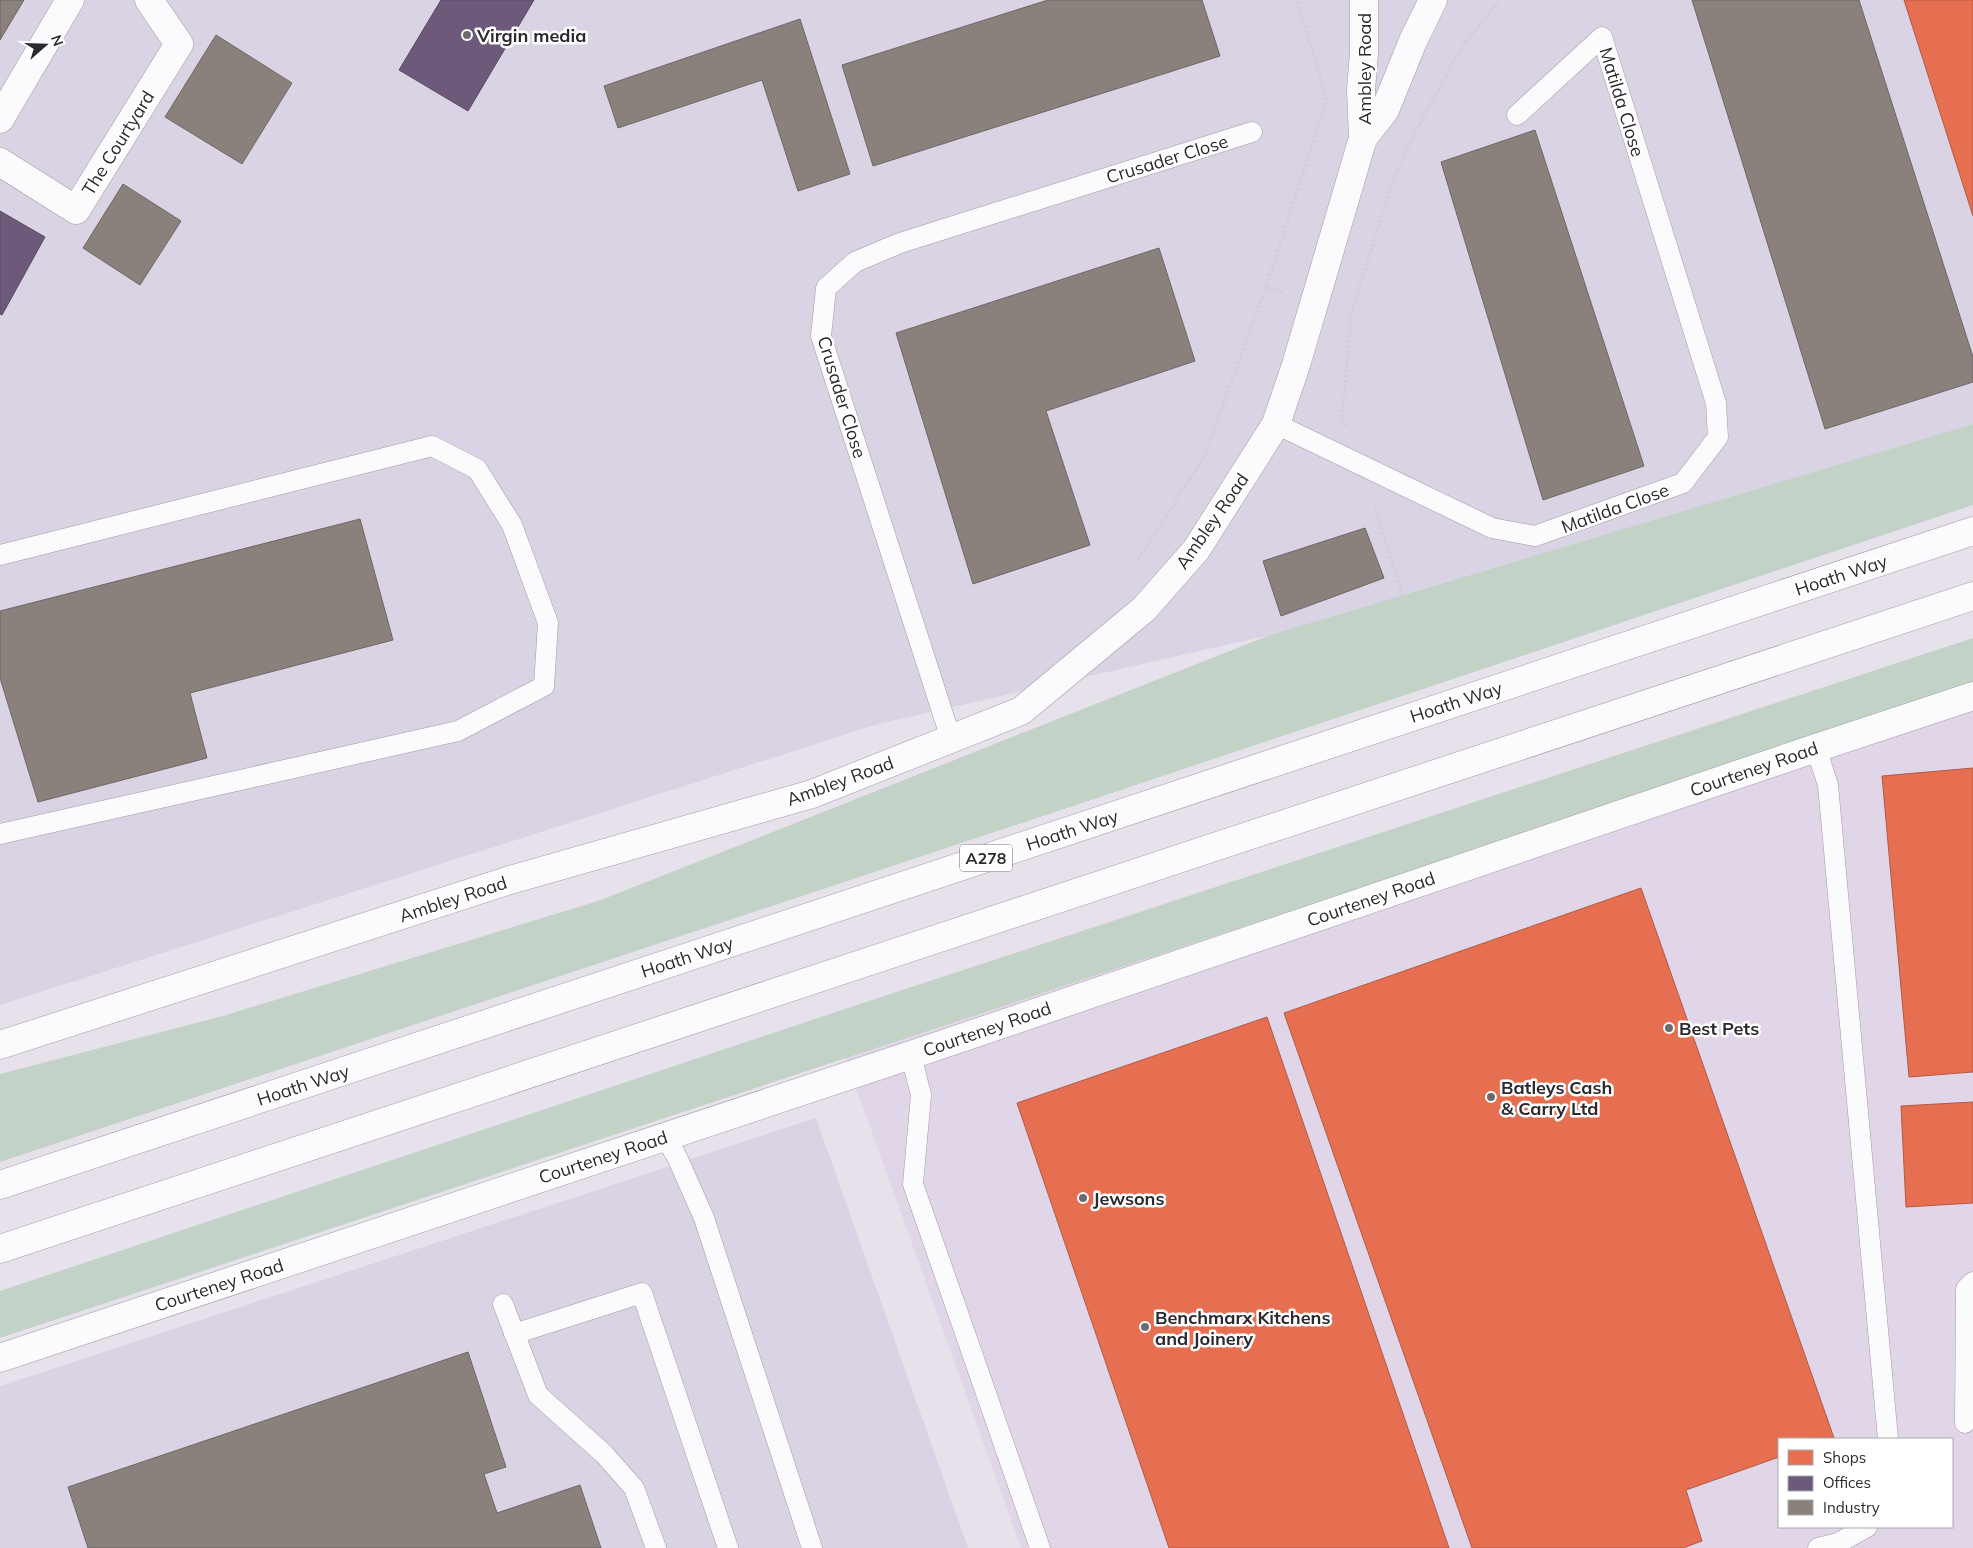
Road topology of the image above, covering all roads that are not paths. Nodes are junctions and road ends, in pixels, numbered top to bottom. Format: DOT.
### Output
graph roads {
  1 [pos="70,0"];
  2 [pos="149,0"];
  3 [pos="1364,0"];
  4 [pos="1433,0"];
  5 [pos="1517,115"];
  6 [pos="0,119"];
  7 [pos="1252,132"];
  8 [pos="1363,138"];
  9 [pos="0,162"];
  10 [pos="1276,424"];
  11 [pos="1973,531"];
  12 [pos="0,555"];
  13 [pos="1973,596"];
  14 [pos="1973,696"];
  15 [pos="951,739"];
  16 [pos="1816,748"];
  17 [pos="0,834"];
  18 [pos="0,1046"];
  19 [pos="911,1055"];
  20 [pos="665,1137"];
  21 [pos="0,1185"];
  22 [pos="0,1249"];
  23 [pos="1973,1282"];
  24 [pos="503,1304"];
  25 [pos="514,1334"];
  26 [pos="0,1358"];
  27 [pos="1965,1423"];
  28 [pos="1888,1438"];
  29 [pos="1865,1528"];
  30 [pos="656,1548"];
  31 [pos="728,1548"];
  32 [pos="812,1548"];
  33 [pos="1040,1548"];
  34 [pos="1818,1548"];
  1 -- 6 [label="street"];
  2 -- 9 [label="street, The Courtyard"];
  3 -- 8 [label="street, Ambley Road"];
  4 -- 8 [label="street, Ambley Road"];
  5 -- 10 [label="lane, Matilda Close"];
  7 -- 15 [label="lane, Crusader Close"];
  8 -- 10 [label="street, Ambley Road"];
  10 -- 15 [label="street, Ambley Road"];
  11 -- 21 [label="street, Hoath Way / A278"];
  12 -- 17 [label="lane"];
  13 -- 22 [label="street"];
  14 -- 16 [label="street, Courteney Road"];
  15 -- 18 [label="street, Ambley Road"];
  16 -- 19 [label="street, Courteney Road"];
  16 -- 28 [label="lane"];
  19 -- 20 [label="street, Courteney Road"];
  19 -- 33 [label="lane"];
  20 -- 26 [label="street, Courteney Road"];
  20 -- 32 [label="lane"];
  23 -- 27 [label="lane"];
  24 -- 25 [label="lane"];
  25 -- 30 [label="lane"];
  25 -- 31 [label="lane"];
  29 -- 34 [label="lane"];
}
